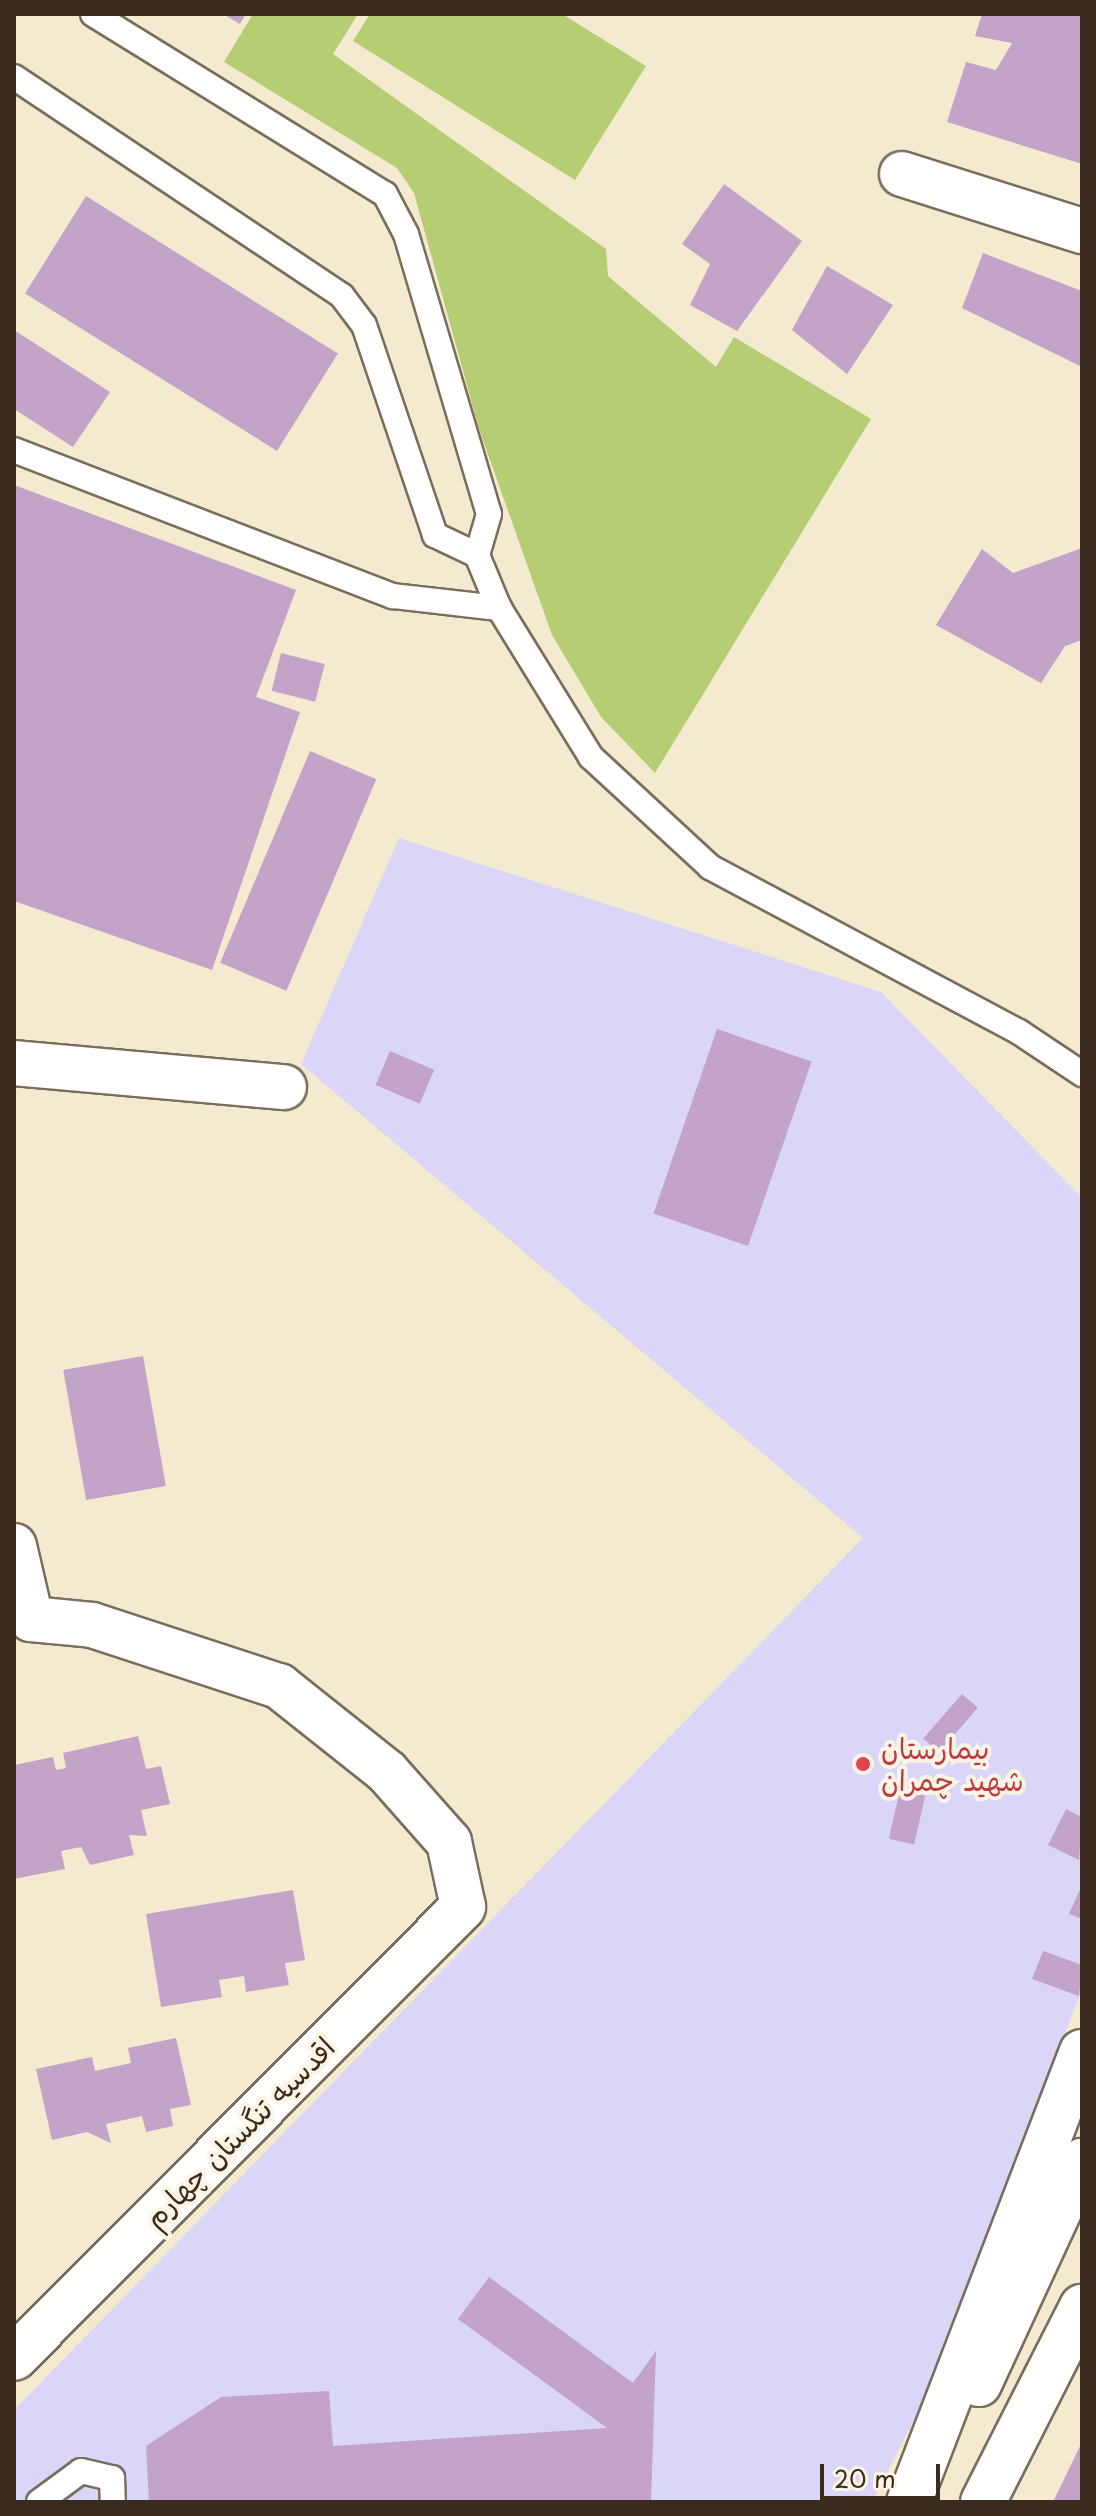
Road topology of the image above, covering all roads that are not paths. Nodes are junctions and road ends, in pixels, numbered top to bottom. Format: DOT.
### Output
graph roads {
  1 [pos="93,14"];
  2 [pos="14,77"];
  3 [pos="902,174"];
  4 [pos="1082,231"];
  5 [pos="14,450"];
  6 [pos="477,555"];
  7 [pos="499,608"];
  8 [pos="14,1063"];
  9 [pos="1082,1074"];
  10 [pos="284,1087"];
  11 [pos="14,1546"];
  12 [pos="1082,2052"];
  13 [pos="1082,2161"];
  14 [pos="1082,2307"];
  15 [pos="14,2358"];
  16 [pos="39,2502"];
  17 [pos="113,2502"];
  18 [pos="909,2502"];
  19 [pos="924,2502"];
  20 [pos="983,2502"];
  1 -- 6 [label="lane"];
  2 -- 6 [label="lane"];
  3 -- 4 [label="main road"];
  5 -- 7 [label="lane"];
  6 -- 7 [label="lane"];
  7 -- 9 [label="lane"];
  8 -- 10 [label="main road"];
  11 -- 15 [label="main road, اقدسیه تنگستان چهارم"];
  12 -- 18 [label="main road"];
  13 -- 19 [label="main road"];
  14 -- 20 [label="main road"];
  16 -- 17 [label="lane"];
}
